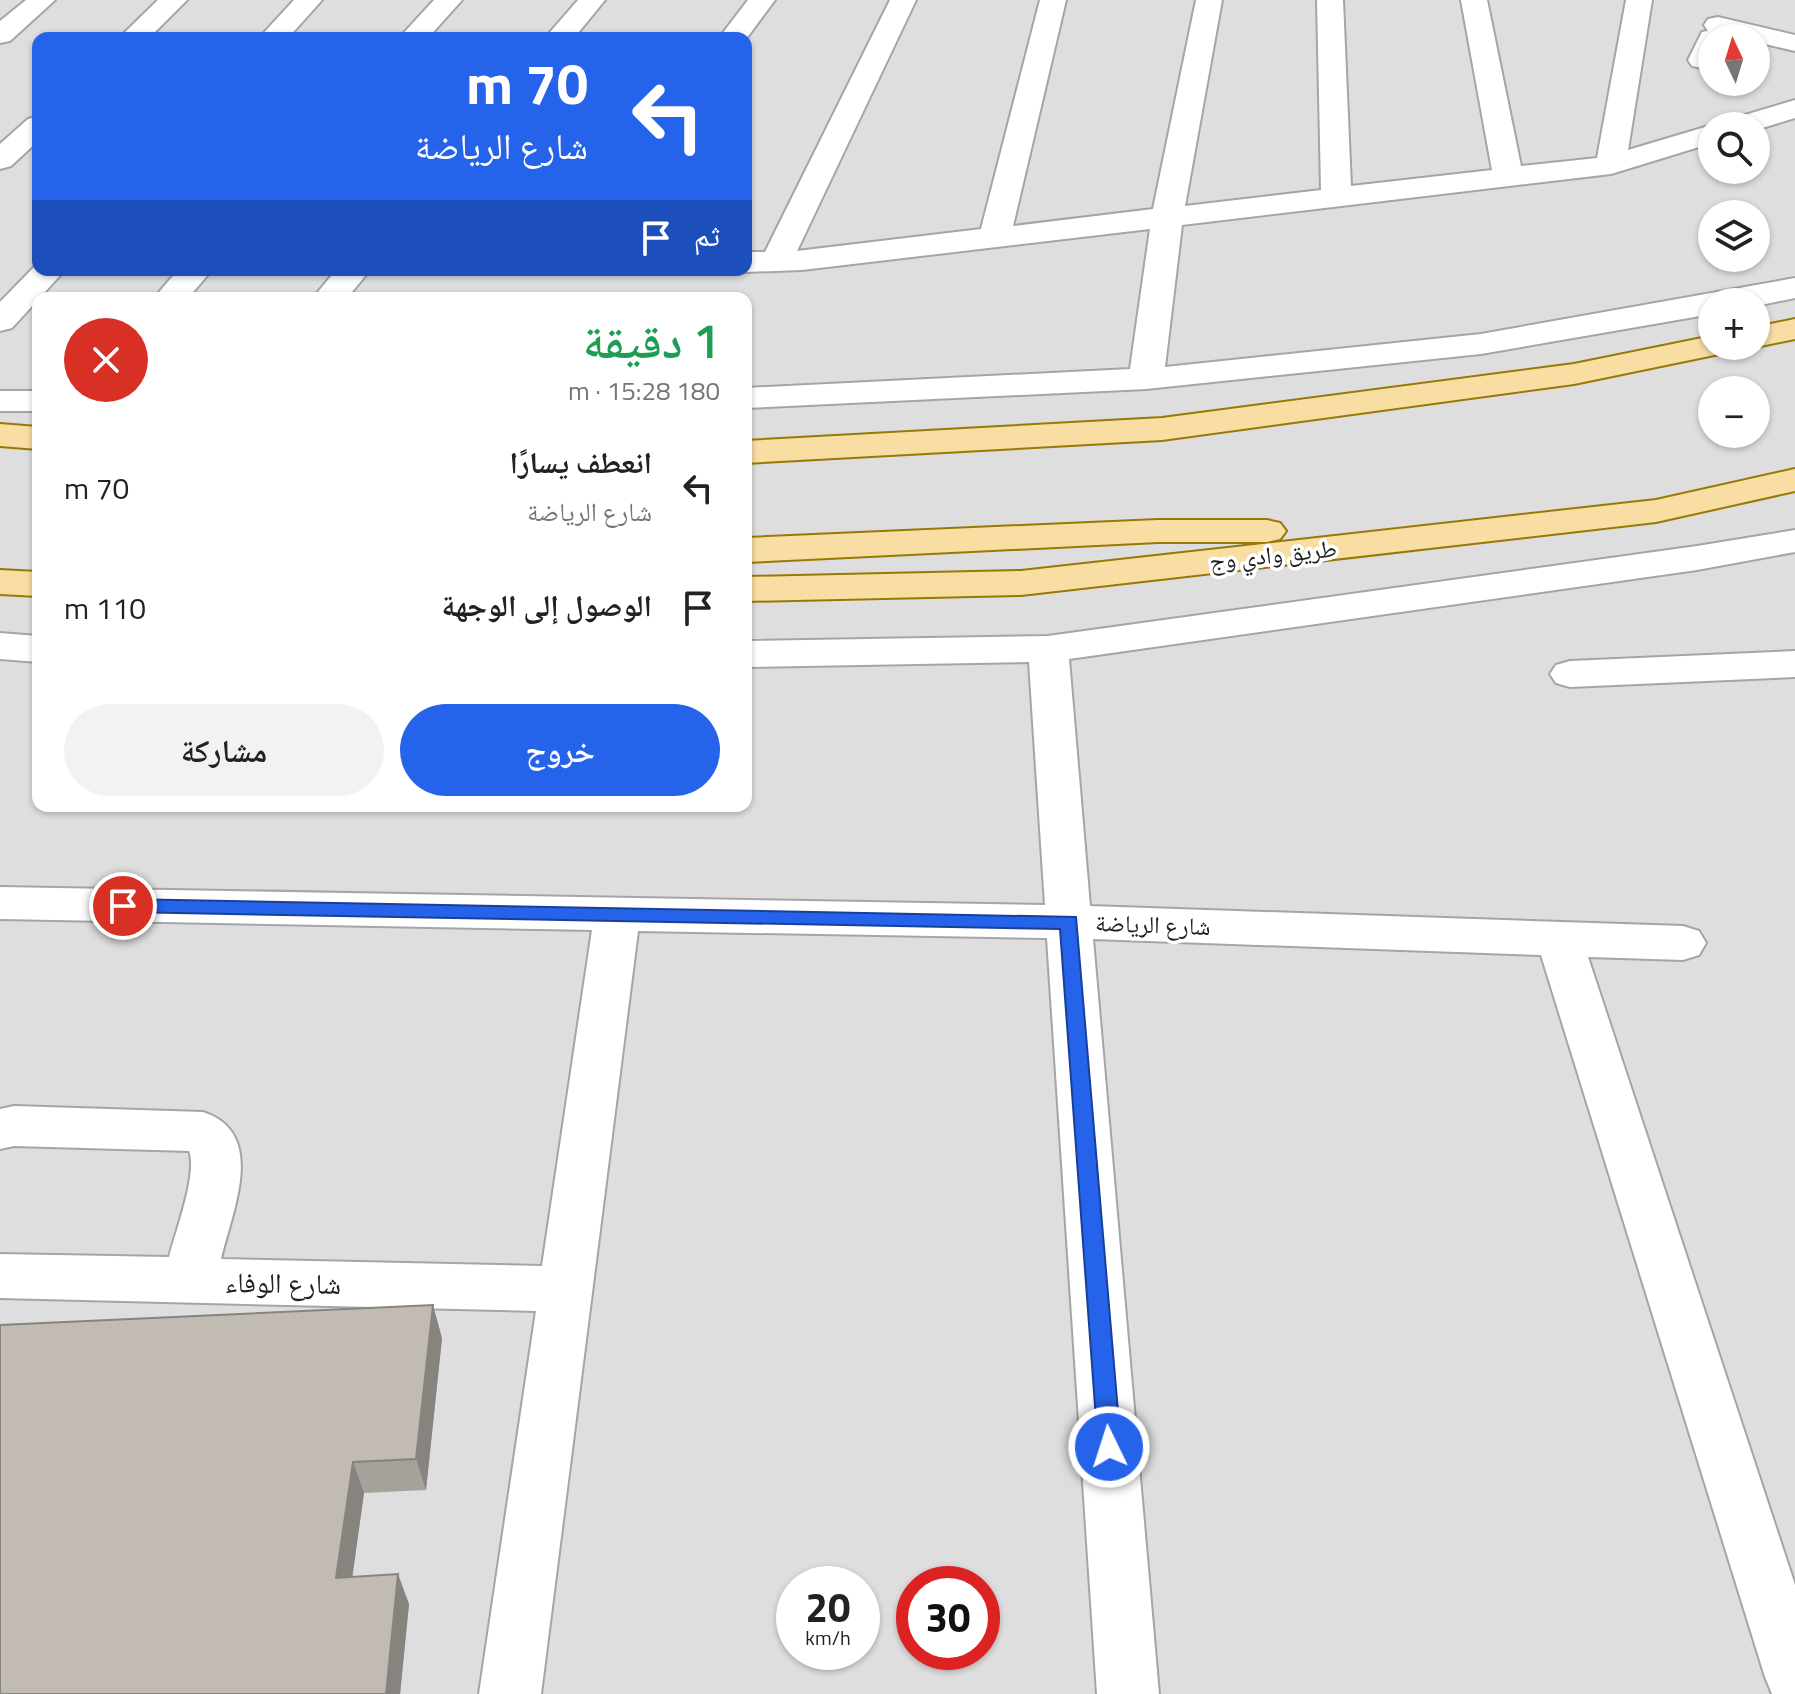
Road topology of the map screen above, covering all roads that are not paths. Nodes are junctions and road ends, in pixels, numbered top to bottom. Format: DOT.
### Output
graph roads {
  1 [pos="42,0"];
  2 [pos="174,0"];
  3 [pos="309,0"];
  4 [pos="449,0"];
  5 [pos="592,0"];
  6 [pos="762,0"];
  7 [pos="903,0"];
  8 [pos="1053,0"];
  9 [pos="1209,0"];
  10 [pos="1330,0"];
  11 [pos="1474,0"];
  12 [pos="1639,0"];
  13 [pos="139,32"];
  14 [pos="279,32"];
  15 [pos="419,32"];
  16 [pos="564,32"];
  17 [pos="738,32"];
  18 [pos="0,35"];
  19 [pos="1770,40"];
  20 [pos="1795,43"];
  21 [pos="1795,109"];
  22 [pos="1770,116"];
  23 [pos="32,131"];
  24 [pos="1698,138"];
  25 [pos="0,160"];
  26 [pos="1611,165"];
  27 [pos="1508,175"];
  28 [pos="1336,196"];
  29 [pos="1167,217"];
  30 [pos="995,237"];
  31 [pos="761,262"];
  32 [pos="43,276"];
  33 [pos="190,276"];
  34 [pos="349,276"];
  35 [pos="1795,288"];
  36 [pos="176,292"];
  37 [pos="334,292"];
  38 [pos="1770,293"];
  39 [pos="1698,306"];
  40 [pos="0,323"];
  41 [pos="32,326"];
  42 [pos="1795,329"];
  43 [pos="1770,334"];
  44 [pos="1698,349"];
  45 [pos="1146,379"];
  46 [pos="752,398"];
  47 [pos="0,401"];
  48 [pos="32,401"];
  49 [pos="1357,403"];
  50 [pos="0,435"];
  51 [pos="32,438"];
  52 [pos="752,452"];
  53 [pos="752,480"];
  54 [pos="1795,480"];
  55 [pos="1478,532"];
  56 [pos="1795,541"];
  57 [pos="752,550"];
  58 [pos="0,582"];
  59 [pos="32,584"];
  60 [pos="752,589"];
  61 [pos="0,646"];
  62 [pos="32,649"];
  63 [pos="1048,649"];
  64 [pos="752,654"];
  65 [pos="1795,664"];
  66 [pos="1570,674"];
  67 [pos="0,903"];
  68 [pos="617,914"];
  69 [pos="1069,922"];
  70 [pos="1559,939"];
  71 [pos="1683,943"];
  72 [pos="0,1129"];
  73 [pos="0,1276"];
  74 [pos="189,1280"];
  75 [pos="565,1289"];
  76 [pos="1795,1677"];
  77 [pos="510,1694"];
  78 [pos="1128,1694"];
  1 -- 18 [label="street"];
  2 -- 13 [label="street"];
  3 -- 14 [label="street"];
  4 -- 15 [label="street"];
  5 -- 16 [label="street"];
  6 -- 17 [label="street"];
  7 -- 31 [label="street"];
  8 -- 30 [label="street"];
  9 -- 29 [label="street"];
  10 -- 28 [label="street"];
  11 -- 27 [label="street"];
  12 -- 26 [label="street"];
  19 -- 20 [label="street"];
  21 -- 22 [label="street"];
  23 -- 25 [label="street"];
  24 -- 26 [label="street"];
  26 -- 27 [label="street"];
  27 -- 28 [label="street"];
  28 -- 29 [label="street"];
  29 -- 30 [label="street"];
  29 -- 45 [label="street"];
  30 -- 31 [label="street"];
  32 -- 40 [label="street"];
  33 -- 36 [label="street"];
  34 -- 37 [label="street"];
  35 -- 38 [label="street"];
  39 -- 45 [label="street"];
  40 -- 41 [label="street"];
  42 -- 43 [label="main road"];
  44 -- 49 [label="main road"];
  45 -- 46 [label="street"];
  47 -- 48 [label="street"];
  49 -- 52 [label="main road"];
  49 -- 53 [label="main road"];
  50 -- 51 [label="main road"];
  54 -- 55 [label="main road, طريق وادي وج"];
  55 -- 57 [label="main road"];
  55 -- 60 [label="main road, طريق وادي وج"];
  56 -- 63 [label="street"];
  58 -- 59 [label="main road"];
  61 -- 62 [label="street"];
  63 -- 64 [label="street"];
  63 -- 69 [label="street"];
  65 -- 66 [label="street"];
  67 -- 68 [label="street, شارع الرياضة"];
  68 -- 69 [label="street, شارع الرياضة"];
  68 -- 75 [label="street"];
  69 -- 70 [label="street, شارع الرياضة"];
  69 -- 78 [label="street"];
  70 -- 71 [label="street, شارع الرياضة"];
  70 -- 76 [label="street"];
  72 -- 74 [label="street"];
  73 -- 74 [label="street, شارع الوفاء"];
  74 -- 75 [label="street, شارع الوفاء"];
  75 -- 77 [label="street"];
}
